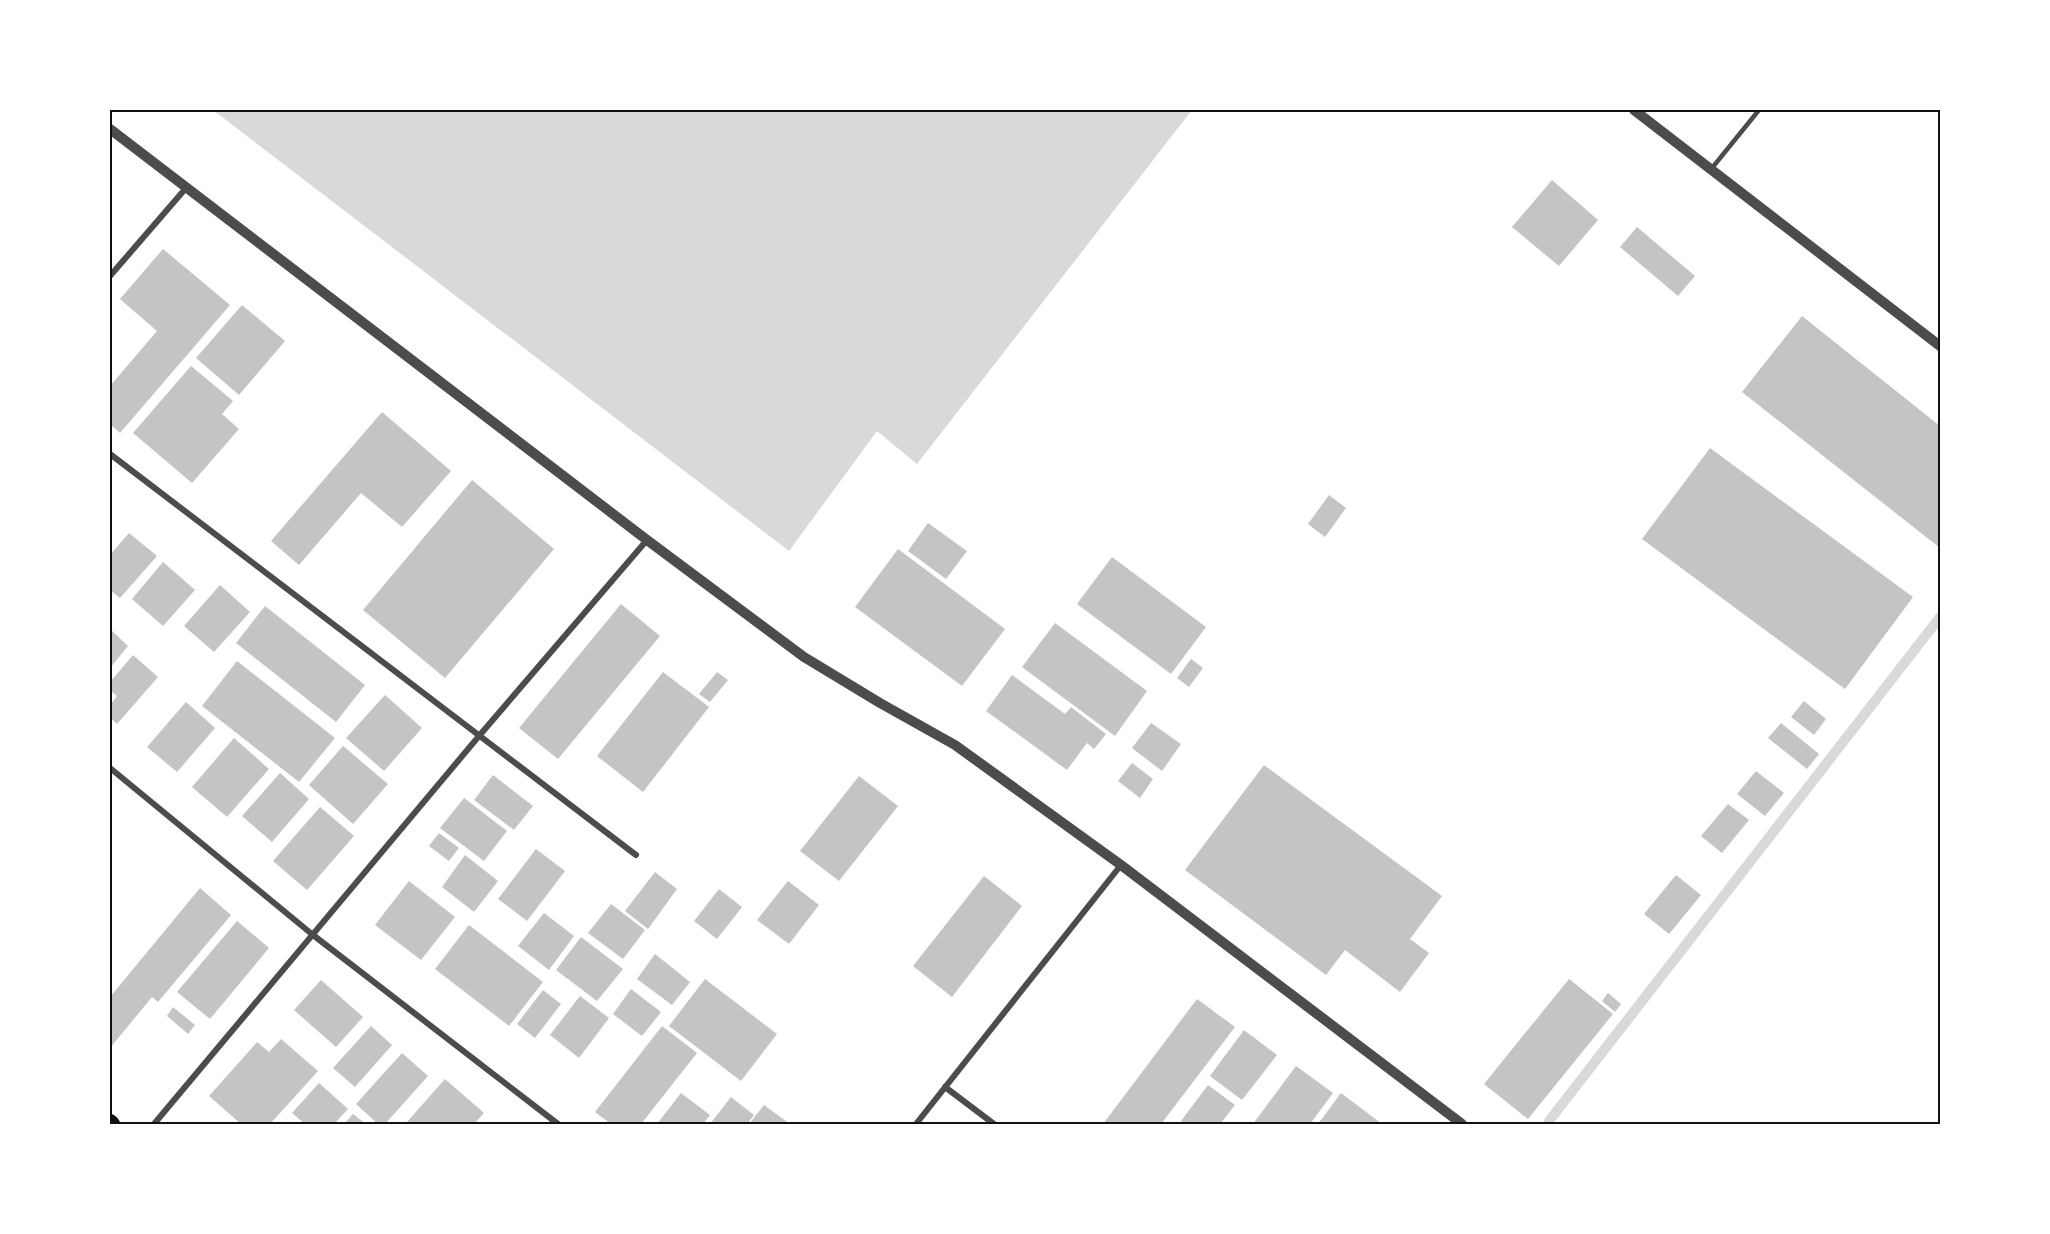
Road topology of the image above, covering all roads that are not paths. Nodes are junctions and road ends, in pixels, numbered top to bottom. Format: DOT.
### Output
graph roads {
  1 [pos="1634,110"];
  2 [pos="1759,110"];
  3 [pos="110,129"];
  4 [pos="1711,170"];
  5 [pos="186,188"];
  6 [pos="110,276"];
  7 [pos="1941,346"];
  8 [pos="110,454"];
  9 [pos="647,540"];
  10 [pos="479,736"];
  11 [pos="110,768"];
  12 [pos="636,855"];
  13 [pos="1121,865"];
  14 [pos="313,935"];
  15 [pos="945,1087"];
  16 [pos="154,1125"];
  17 [pos="558,1125"];
  18 [pos="916,1125"];
  19 [pos="994,1125"];
  20 [pos="1462,1125"];
  1 -- 4 [label="street"];
  2 -- 4 [label="lane"];
  3 -- 5 [label="street"];
  4 -- 7 [label="street"];
  5 -- 6 [label="street"];
  5 -- 9 [label="street"];
  8 -- 10 [label="street"];
  9 -- 10 [label="street"];
  9 -- 13 [label="street"];
  10 -- 12 [label="street"];
  10 -- 14 [label="street"];
  11 -- 14 [label="street"];
  13 -- 15 [label="street"];
  13 -- 20 [label="street"];
  14 -- 16 [label="street"];
  14 -- 17 [label="street"];
  15 -- 18 [label="street"];
  15 -- 19 [label="street"];
}
